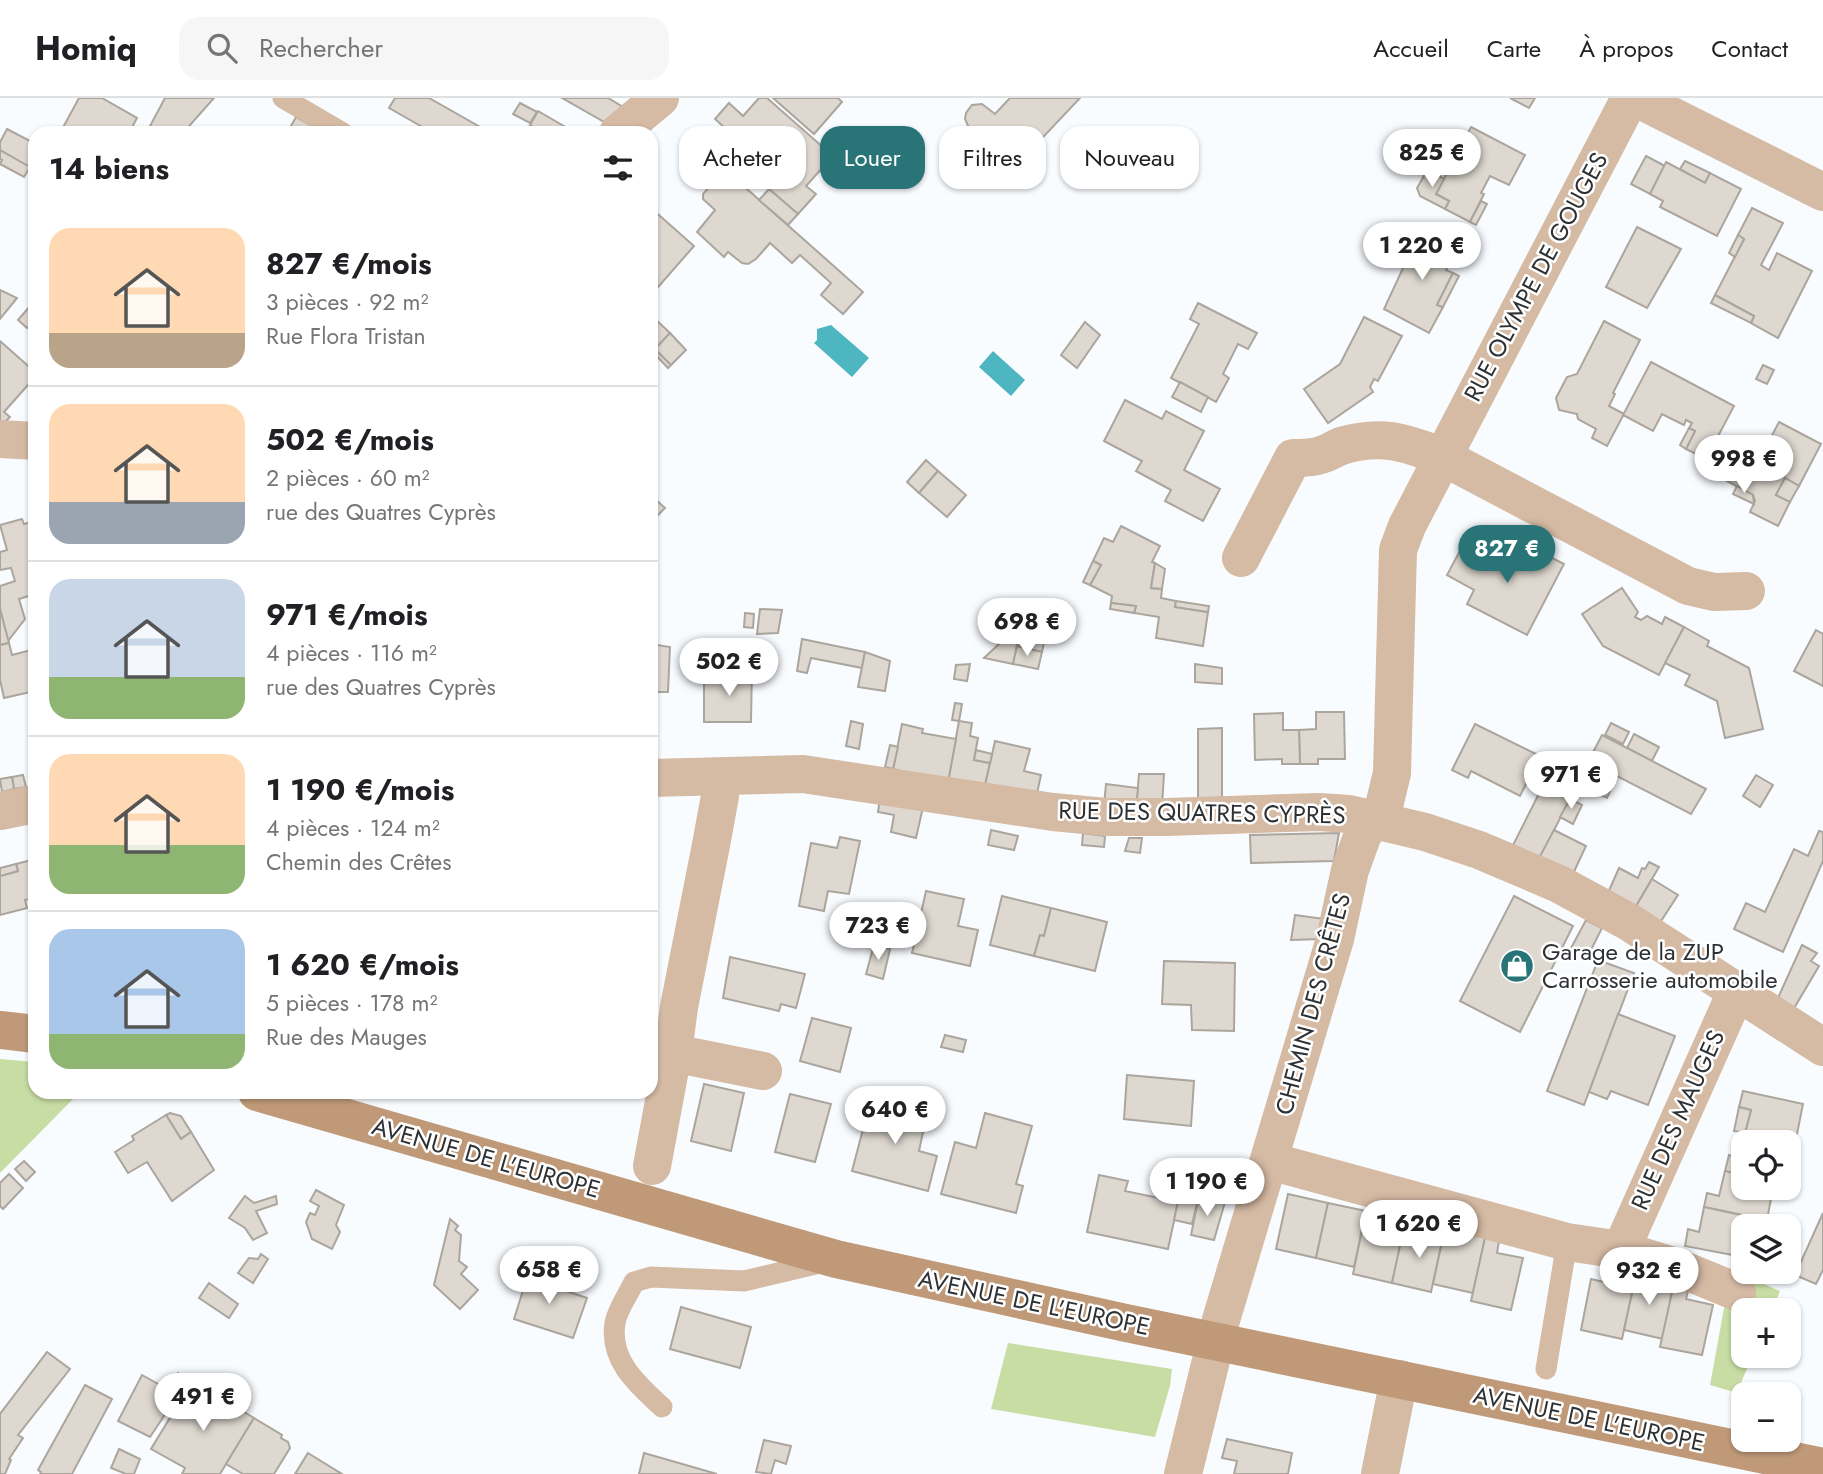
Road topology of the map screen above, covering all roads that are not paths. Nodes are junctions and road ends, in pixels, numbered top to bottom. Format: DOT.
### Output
graph roads {
  1 [pos="283,98"];
  2 [pos="660,98"];
  3 [pos="1630,98"];
  4 [pos="1636,98"];
  5 [pos="331,126"];
  6 [pos="626,126"];
  7 [pos="1823,192"];
  8 [pos="0,439"];
  9 [pos="28,441"];
  10 [pos="1443,457"];
  11 [pos="1241,558"];
  12 [pos="1746,591"];
  13 [pos="719,777"];
  14 [pos="658,778"];
  15 [pos="28,805"];
  16 [pos="0,811"];
  17 [pos="1373,820"];
  18 [pos="1737,990"];
  19 [pos="0,1030"];
  20 [pos="28,1033"];
  21 [pos="1823,1047"];
  22 [pos="673,1053"];
  23 [pos="763,1070"];
  24 [pos="281,1099"];
  25 [pos="1270,1161"];
  26 [pos="652,1166"];
  27 [pos="1567,1242"];
  28 [pos="1621,1250"];
  29 [pos="836,1259"];
  30 [pos="1737,1292"];
  31 [pos="1216,1342"];
  32 [pos="1546,1369"];
  33 [pos="1399,1379"];
  34 [pos="662,1407"];
  35 [pos="1823,1467"];
  36 [pos="1183,1474"];
  37 [pos="1380,1474"];
  1 -- 5 [label="lane"];
  2 -- 6 [label="street"];
  3 -- 10 [label="street, RUE OLYMPE DE GOUGES"];
  4 -- 7 [label="street"];
  8 -- 9 [label="street"];
  10 -- 11 [label="street"];
  10 -- 12 [label="street"];
  10 -- 17 [label="street, RUE OLYMPE DE GOUGES"];
  13 -- 14 [label="street, RUE DES QUATRES CYPRÈS"];
  13 -- 17 [label="street, RUE DES QUATRES CYPRÈS"];
  13 -- 22 [label="street"];
  15 -- 16 [label="street"];
  17 -- 18 [label="street, RUE DES QUATRES CYPRÈS"];
  17 -- 25 [label="street, CHEMIN DES CRÊTES"];
  18 -- 21 [label="street, RUE DES QUATRES CYPRÈS"];
  18 -- 28 [label="street, RUE DES MAUGES"];
  19 -- 20 [label="main road"];
  22 -- 23 [label="street"];
  22 -- 26 [label="street"];
  24 -- 29 [label="main road, AVENUE DE L'EUROPE"];
  25 -- 27 [label="street"];
  25 -- 31 [label="street, CHEMIN DES CRÊTES"];
  27 -- 28 [label="street"];
  27 -- 32 [label="lane"];
  28 -- 30 [label="street"];
  29 -- 31 [label="main road, AVENUE DE L'EUROPE"];
  29 -- 34 [label="lane"];
  31 -- 33 [label="main road, AVENUE DE L'EUROPE"];
  31 -- 36 [label="street, CHEMIN DES CRÊTES"];
  33 -- 35 [label="main road, AVENUE DE L'EUROPE"];
  33 -- 37 [label="street"];
}
